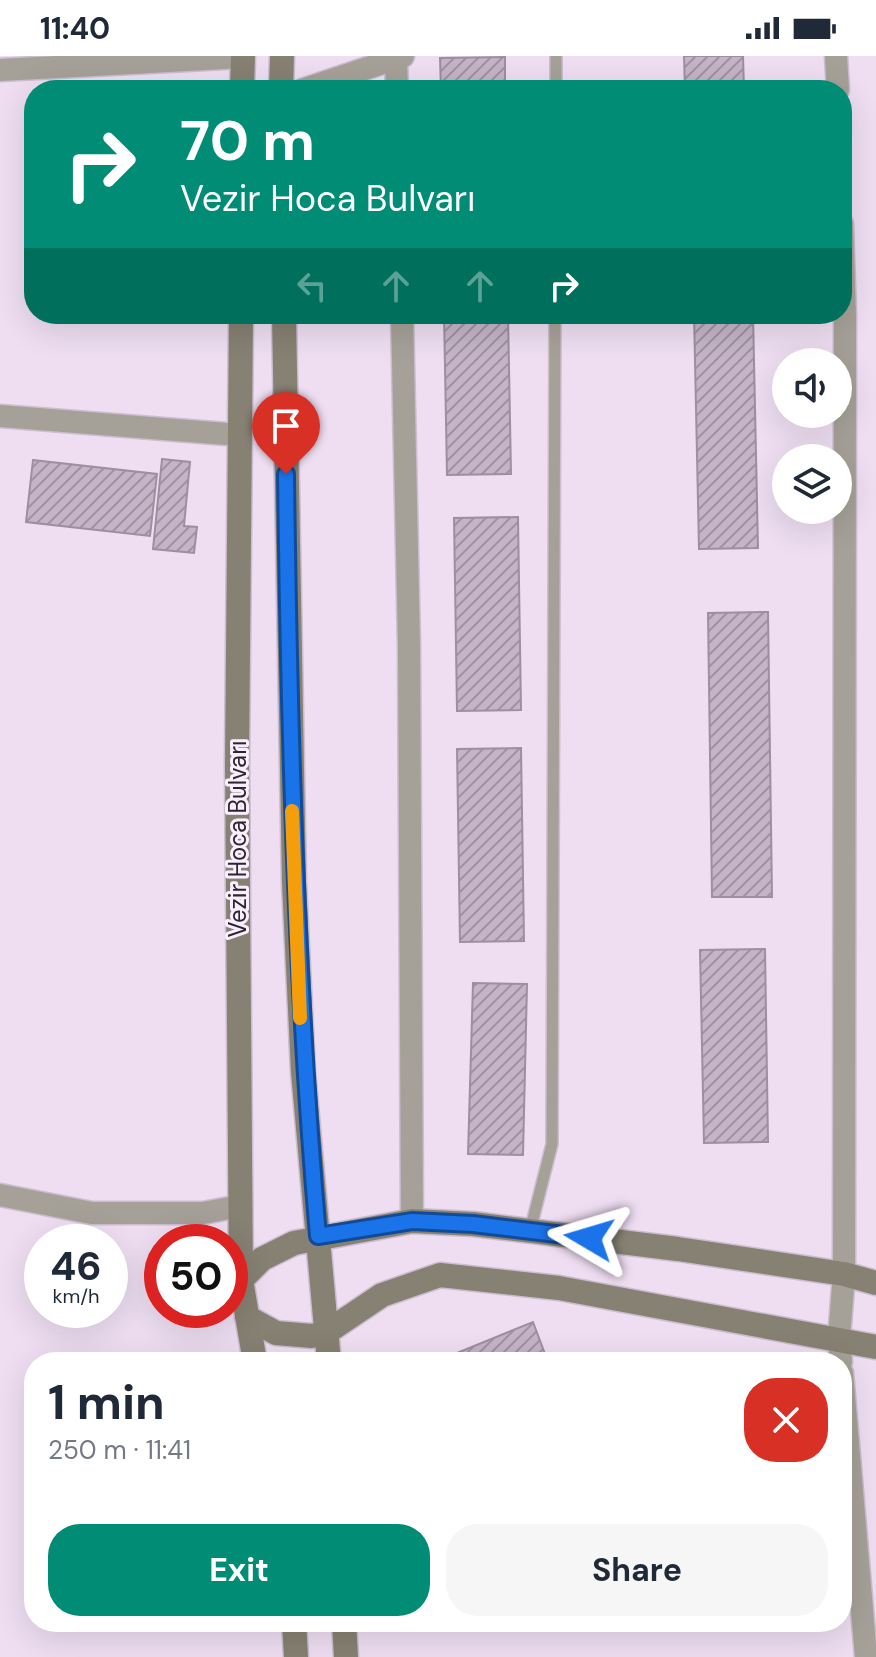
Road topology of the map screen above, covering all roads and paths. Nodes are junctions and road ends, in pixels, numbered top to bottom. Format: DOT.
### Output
graph roads {
  1 [pos="282,56"];
  2 [pos="556,56"];
  3 [pos="836,56"];
  4 [pos="243,57"];
  5 [pos="400,58"];
  6 [pos="0,70"];
  7 [pos="242,80"];
  8 [pos="281,80"];
  9 [pos="333,80"];
  10 [pos="398,80"];
  11 [pos="556,80"];
  12 [pos="837,80"];
  13 [pos="241,324"];
  14 [pos="284,324"];
  15 [pos="402,324"];
  16 [pos="555,324"];
  17 [pos="845,324"];
  18 [pos="0,416"];
  19 [pos="239,435"];
  20 [pos="0,1195"];
  21 [pos="240,1206"];
  22 [pos="412,1221"];
  23 [pos="240,1224"];
  24 [pos="530,1231"];
  25 [pos="318,1236"];
  26 [pos="248,1274"];
  27 [pos="844,1274"];
  28 [pos="876,1283"];
  29 [pos="248,1318"];
  30 [pos="248,1323"];
  31 [pos="327,1332"];
  32 [pos="876,1347"];
  33 [pos="840,1350"];
  34 [pos="253,1352"];
  35 [pos="328,1352"];
  36 [pos="852,1491"];
  37 [pos="295,1632"];
  38 [pos="345,1632"];
  39 [pos="296,1657"];
  40 [pos="346,1657"];
  41 [pos="866,1657"];
  1 -- 8 [label="main road"];
  2 -- 11 [label="lane"];
  3 -- 12 [label="street"];
  4 -- 6 [label="street"];
  4 -- 7 [label="main road"];
  5 -- 9 [label="street"];
  5 -- 10 [label="street"];
  13 -- 19 [label="main road, Vezir Hoca Bulvarı"];
  14 -- 25 [label="main road"];
  15 -- 22 [label="street"];
  16 -- 24 [label="lane"];
  17 -- 27 [label="street"];
  18 -- 19 [label="street"];
  19 -- 21 [label="main road, Vezir Hoca Bulvarı"];
  20 -- 21 [label="street"];
  21 -- 23 [label="main road, Vezir Hoca Bulvarı"];
  22 -- 24 [label="main road"];
  22 -- 25 [label="main road"];
  24 -- 27 [label="main road"];
  25 -- 26 [label="main road"];
  25 -- 31 [label="main road"];
  27 -- 28 [label="main road"];
  27 -- 33 [label="street"];
  29 -- 31 [label="main road"];
  30 -- 34 [label="main road, Vezir Hoca Bulvarı"];
  31 -- 33 [label="main road"];
  31 -- 35 [label="main road"];
  32 -- 33 [label="main road"];
  36 -- 41 [label="street"];
  37 -- 39 [label="main road"];
  38 -- 40 [label="main road"];
}
